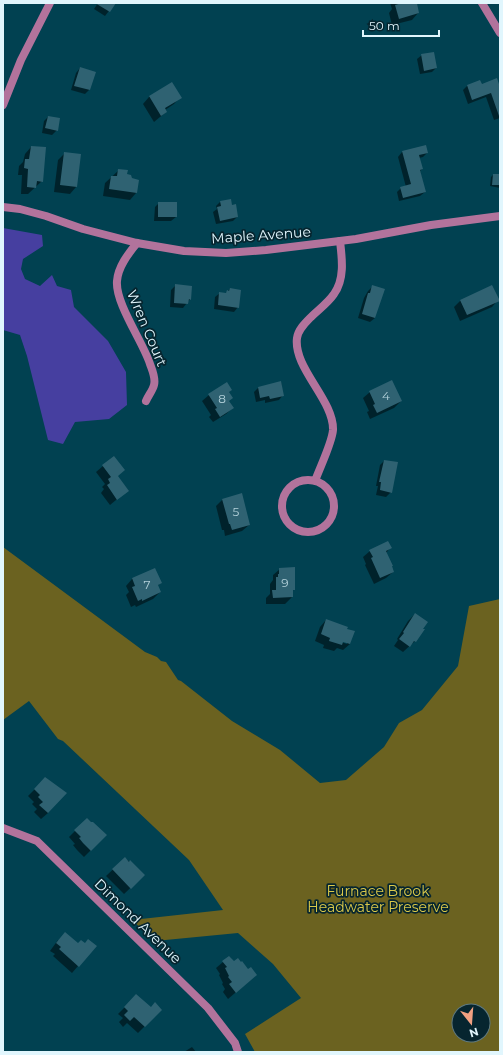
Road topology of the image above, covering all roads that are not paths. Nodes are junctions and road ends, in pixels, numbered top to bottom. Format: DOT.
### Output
graph roads {
  1 [pos="50,3"];
  2 [pos="482,3"];
  3 [pos="500,34"];
  4 [pos="3,105"];
  5 [pos="3,207"];
  6 [pos="500,216"];
  7 [pos="340,241"];
  8 [pos="137,243"];
  9 [pos="146,401"];
  10 [pos="315,481"];
  11 [pos="3,828"];
  12 [pos="238,1052"];
  1 -- 4 [label="street"];
  2 -- 3 [label="street"];
  5 -- 8 [label="street, Maple Avenue"];
  6 -- 7 [label="street, Maple Avenue"];
  7 -- 8 [label="street, Maple Avenue"];
  7 -- 10 [label="street"];
  8 -- 9 [label="street, Wren Court"];
  10 -- 10 [label="street"];
  11 -- 12 [label="street, Dimond Avenue"];
}
